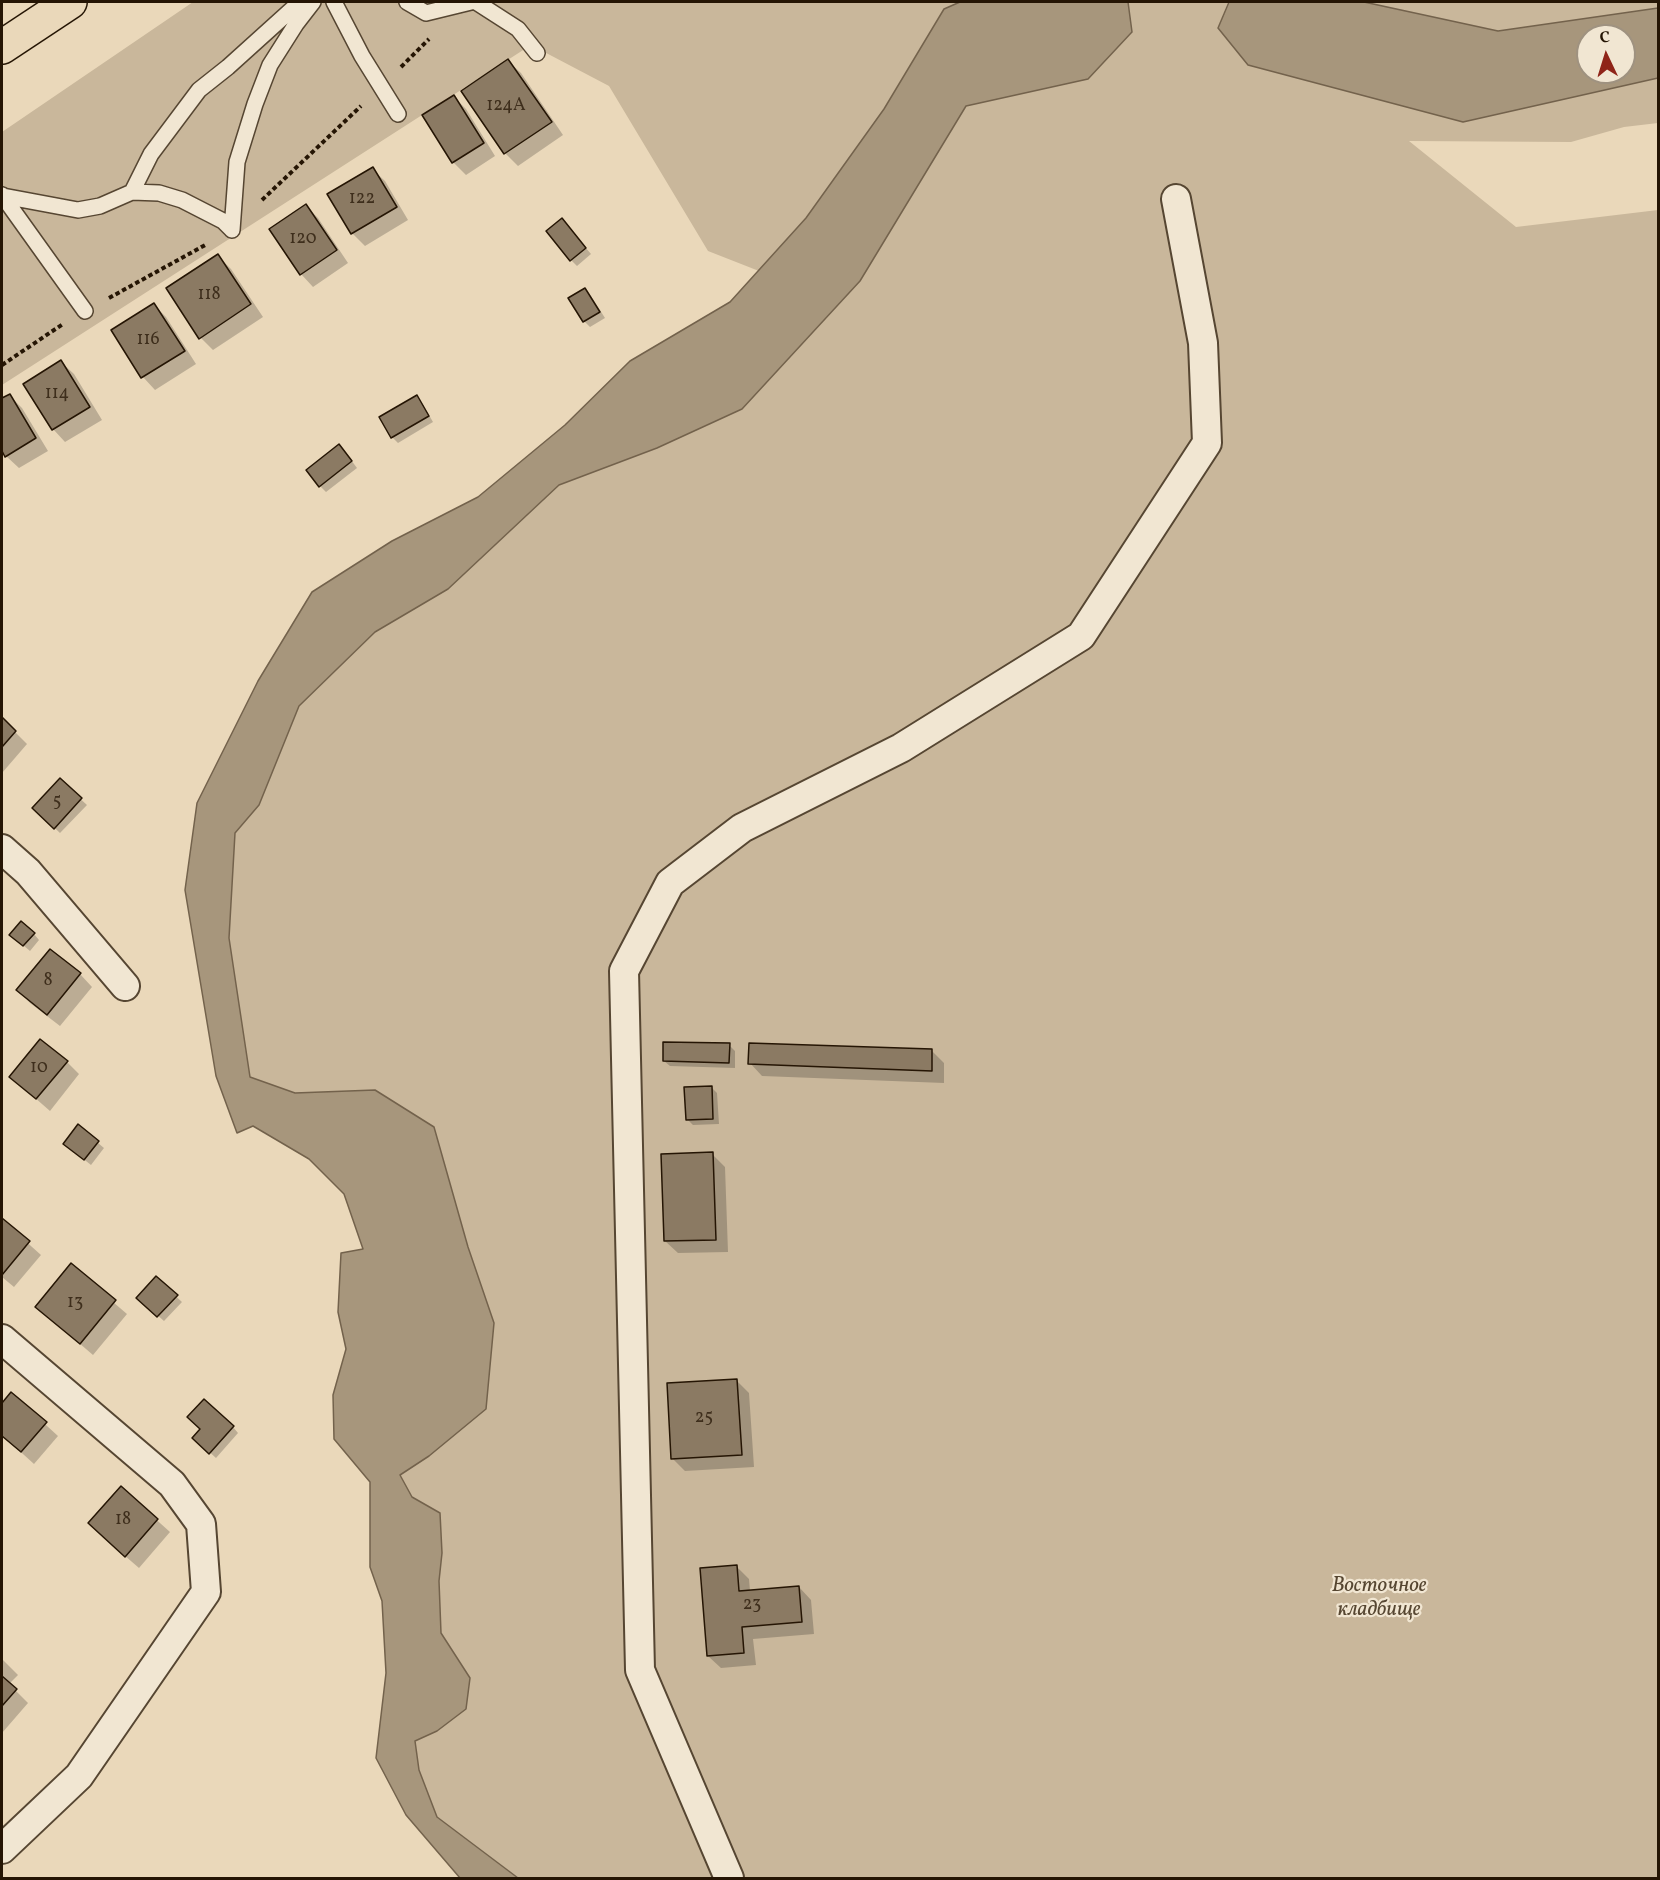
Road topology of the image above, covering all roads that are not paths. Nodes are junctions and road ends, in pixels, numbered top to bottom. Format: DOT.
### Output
graph roads {
  1 [pos="70,2"];
  2 [pos="300,2"];
  3 [pos="313,2"];
  4 [pos="334,2"];
  5 [pos="407,2"];
  6 [pos="471,2"];
  7 [pos="476,2"];
  8 [pos="2,47"];
  9 [pos="537,53"];
  10 [pos="398,114"];
  11 [pos="132,192"];
  12 [pos="2,196"];
  13 [pos="1176,199"];
  14 [pos="85,311"];
  15 [pos="2,849"];
  16 [pos="125,986"];
  17 [pos="2,1339"];
  18 [pos="2,1849"];
  19 [pos="729,1878"];
  1 -- 8 [label="main road"];
  2 -- 11 [label="lane"];
  3 -- 11 [label="lane"];
  4 -- 10 [label="lane"];
  5 -- 6 [label="lane"];
  7 -- 9 [label="lane"];
  11 -- 12 [label="lane"];
  12 -- 14 [label="lane"];
  13 -- 19 [label="street"];
  15 -- 16 [label="street"];
  17 -- 18 [label="street"];
}
